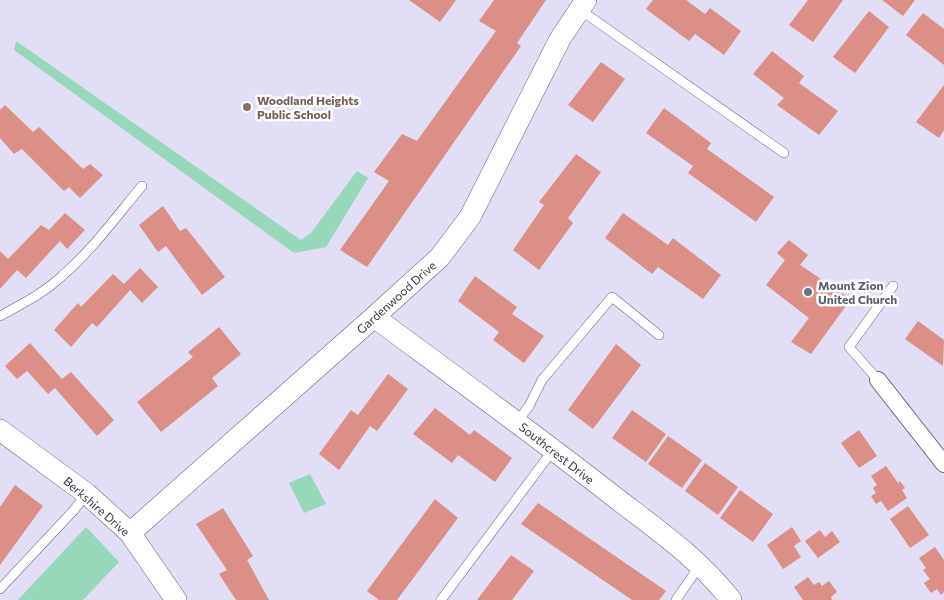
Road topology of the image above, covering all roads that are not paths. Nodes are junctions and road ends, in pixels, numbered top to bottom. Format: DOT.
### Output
graph roads {
  1 [pos="582,4"];
  2 [pos="784,153"];
  3 [pos="142,186"];
  4 [pos="893,286"];
  5 [pos="0,316"];
  6 [pos="374,317"];
  7 [pos="659,335"];
  8 [pos="878,380"];
  9 [pos="517,422"];
  10 [pos="0,430"];
  11 [pos="554,449"];
  12 [pos="944,464"];
  13 [pos="87,494"];
  14 [pos="130,533"];
  15 [pos="700,565"];
  16 [pos="0,589"];
  17 [pos="176,600"];
  18 [pos="442,600"];
  19 [pos="676,600"];
  20 [pos="730,600"];
  1 -- 2 [label="lane"];
  1 -- 6 [label="street, Gardenwood Drive"];
  3 -- 5 [label="lane"];
  4 -- 8 [label="lane"];
  6 -- 9 [label="street, Southcrest Drive"];
  6 -- 14 [label="street, Gardenwood Drive"];
  7 -- 9 [label="lane"];
  8 -- 12 [label="street"];
  9 -- 11 [label="street, Southcrest Drive"];
  10 -- 13 [label="street, Berkshire Drive"];
  11 -- 15 [label="street, Southcrest Drive"];
  11 -- 18 [label="lane"];
  13 -- 14 [label="street, Berkshire Drive"];
  13 -- 16 [label="lane"];
  14 -- 17 [label="street, Berkshire Drive"];
  15 -- 19 [label="lane"];
  15 -- 20 [label="street, Southcrest Drive"];
}
